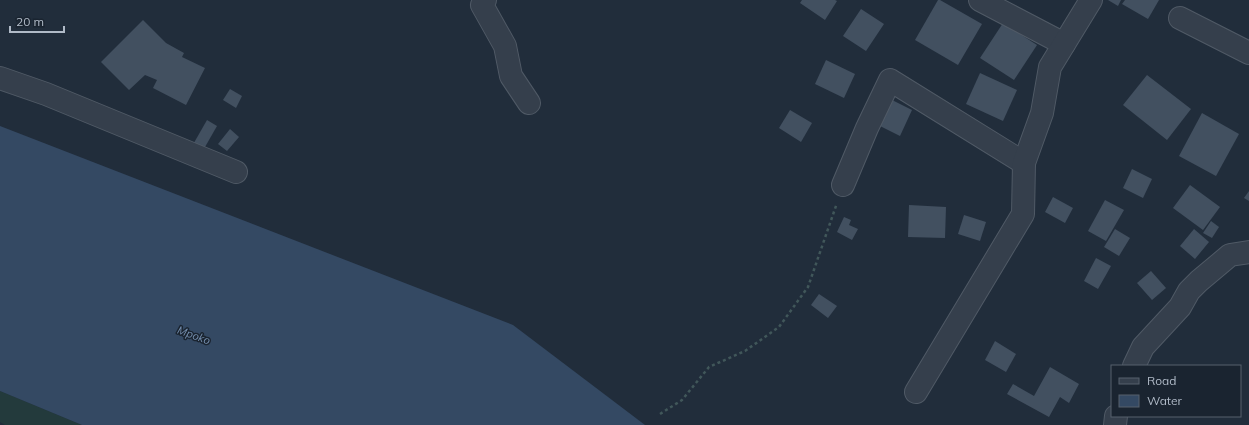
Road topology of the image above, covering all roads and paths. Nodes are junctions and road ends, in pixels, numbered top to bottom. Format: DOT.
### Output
graph roads {
  1 [pos="485,0"];
  2 [pos="980,0"];
  3 [pos="1091,0"];
  4 [pos="1180,18"];
  5 [pos="1064,44"];
  6 [pos="1249,53"];
  7 [pos="0,78"];
  8 [pos="529,104"];
  9 [pos="1024,163"];
  10 [pos="236,172"];
  11 [pos="843,185"];
  12 [pos="1249,252"];
  13 [pos="1134,365"];
  14 [pos="916,392"];
  15 [pos="660,414"];
  1 -- 8 [label="street"];
  2 -- 5 [label="street"];
  3 -- 5 [label="street"];
  4 -- 6 [label="street"];
  5 -- 9 [label="street"];
  7 -- 10 [label="street"];
  9 -- 11 [label="street"];
  9 -- 14 [label="street"];
  11 -- 15 [label="path"];
  12 -- 13 [label="street"];
}
